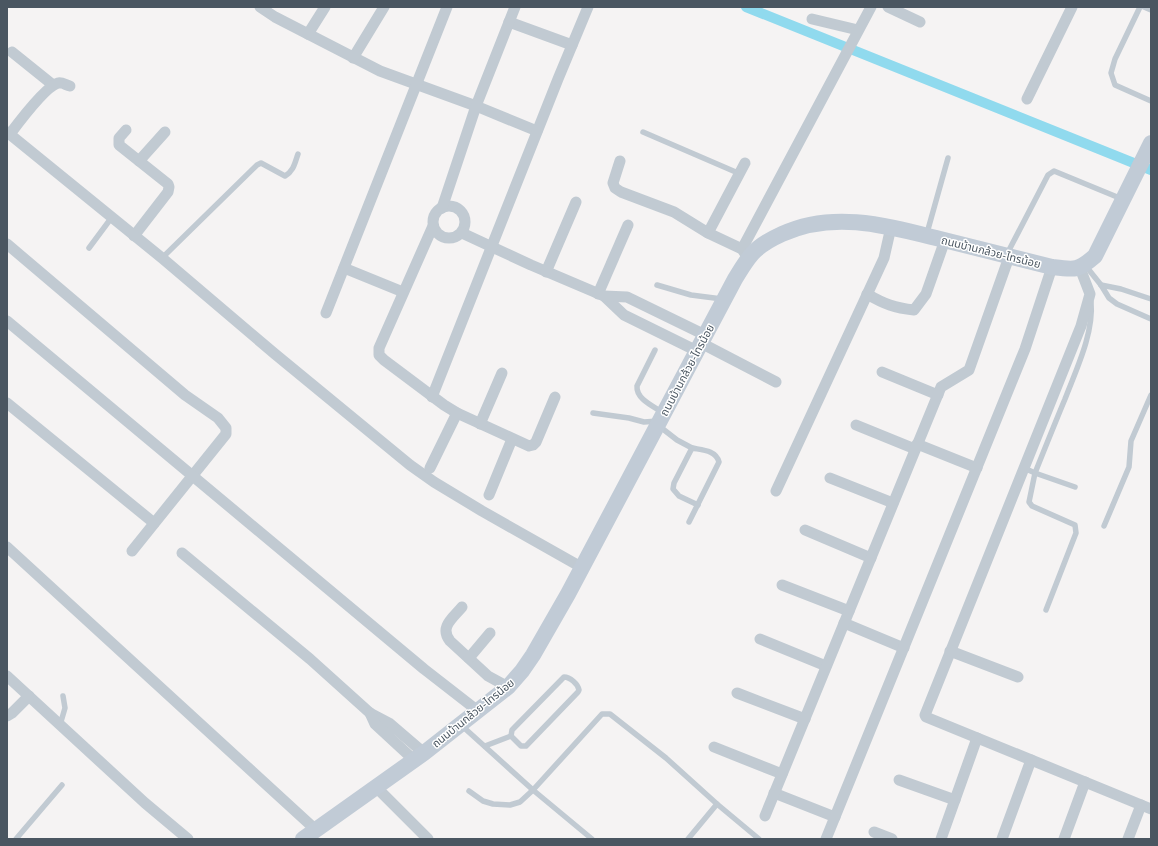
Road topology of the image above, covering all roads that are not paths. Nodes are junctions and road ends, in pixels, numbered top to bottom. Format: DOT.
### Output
graph roads {
  1 [pos="260,7"];
  2 [pos="325,7"];
  3 [pos="384,7"];
  4 [pos="447,7"];
  5 [pos="515,7"];
  6 [pos="588,7"];
  7 [pos="871,7"];
  8 [pos="888,7"];
  9 [pos="1072,7"];
  10 [pos="1140,7"];
  11 [pos="1144,7"];
  12 [pos="1151,10"];
  13 [pos="812,19"];
  14 [pos="509,22"];
  15 [pos="920,22"];
  16 [pos="858,30"];
  17 [pos="308,34"];
  18 [pos="572,45"];
  19 [pos="12,52"];
  20 [pos="354,58"];
  21 [pos="416,84"];
  22 [pos="53,85"];
  23 [pos="70,86"];
  24 [pos="1026,99"];
  25 [pos="1151,101"];
  26 [pos="476,106"];
  27 [pos="126,130"];
  28 [pos="538,131"];
  29 [pos="166,132"];
  30 [pos="643,132"];
  31 [pos="8,133"];
  32 [pos="298,154"];
  33 [pos="948,158"];
  34 [pos="1145,158"];
  35 [pos="139,161"];
  36 [pos="620,161"];
  37 [pos="745,163"];
  38 [pos="738,173"];
  39 [pos="1124,199"];
  40 [pos="576,202"];
  41 [pos="442,208"];
  42 [pos="112,217"];
  43 [pos="628,225"];
  44 [pos="433,226"];
  45 [pos="891,227"];
  46 [pos="462,233"];
  47 [pos="708,234"];
  48 [pos="134,236"];
  49 [pos="926,236"];
  50 [pos="945,240"];
  51 [pos="7,244"];
  52 [pos="492,247"];
  53 [pos="89,248"];
  54 [pos="745,254"];
  55 [pos="1008,256"];
  56 [pos="162,258"];
  57 [pos="1083,266"];
  58 [pos="344,268"];
  59 [pos="1052,268"];
  60 [pos="546,272"];
  61 [pos="657,285"];
  62 [pos="1101,285"];
  63 [pos="404,292"];
  64 [pos="868,294"];
  65 [pos="1090,294"];
  66 [pos="601,295"];
  67 [pos="724,299"];
  68 [pos="1151,299"];
  69 [pos="326,313"];
  70 [pos="1151,319"];
  71 [pos="7,321"];
  72 [pos="701,343"];
  73 [pos="655,350"];
  74 [pos="882,372"];
  75 [pos="502,373"];
  76 [pos="776,382"];
  77 [pos="938,395"];
  78 [pos="1151,395"];
  79 [pos="432,397"];
  80 [pos="555,397"];
  81 [pos="7,403"];
  82 [pos="457,413"];
  83 [pos="593,413"];
  84 [pos="661,420"];
  85 [pos="480,424"];
  86 [pos="856,425"];
  87 [pos="512,439"];
  88 [pos="916,447"];
  89 [pos="692,448"];
  90 [pos="430,468"];
  91 [pos="977,468"];
  92 [pos="1024,468"];
  93 [pos="1035,473"];
  94 [pos="192,475"];
  95 [pos="830,478"];
  96 [pos="1075,487"];
  97 [pos="776,491"];
  98 [pos="489,495"];
  99 [pos="893,503"];
  100 [pos="698,505"];
  101 [pos="689,522"];
  102 [pos="154,523"];
  103 [pos="1104,526"];
  104 [pos="805,530"];
  105 [pos="7,547"];
  106 [pos="132,551"];
  107 [pos="182,553"];
  108 [pos="871,558"];
  109 [pos="581,567"];
  110 [pos="782,585"];
  111 [pos="462,607"];
  112 [pos="1046,610"];
  113 [pos="849,611"];
  114 [pos="844,623"];
  115 [pos="490,633"];
  116 [pos="760,639"];
  117 [pos="904,648"];
  118 [pos="950,651"];
  119 [pos="469,658"];
  120 [pos="826,666"];
  121 [pos="7,676"];
  122 [pos="1018,677"];
  123 [pos="508,687"];
  124 [pos="737,693"];
  125 [pos="29,696"];
  126 [pos="63,696"];
  127 [pos="478,710"];
  128 [pos="7,716"];
  129 [pos="805,719"];
  130 [pos="60,725"];
  131 [pos="461,725"];
  132 [pos="511,736"];
  133 [pos="977,738"];
  134 [pos="485,746"];
  135 [pos="714,747"];
  136 [pos="419,757"];
  137 [pos="1030,760"];
  138 [pos="782,774"];
  139 [pos="899,780"];
  140 [pos="1085,782"];
  141 [pos="62,785"];
  142 [pos="376,787"];
  143 [pos="533,790"];
  144 [pos="469,791"];
  145 [pos="774,793"];
  146 [pos="955,800"];
  147 [pos="717,804"];
  148 [pos="1146,807"];
  149 [pos="765,816"];
  150 [pos="835,817"];
  151 [pos="874,832"];
  152 [pos="310,836"];
  153 [pos="16,839"];
  154 [pos="188,839"];
  155 [pos="428,839"];
  156 [pos="592,839"];
  157 [pos="688,839"];
  158 [pos="759,839"];
  159 [pos="826,839"];
  160 [pos="892,839"];
  161 [pos="940,839"];
  162 [pos="1002,839"];
  163 [pos="1064,839"];
  164 [pos="1128,839"];
  1 -- 17 [label="street"];
  2 -- 17 [label="street"];
  3 -- 20 [label="street"];
  4 -- 21 [label="street"];
  5 -- 14 [label="street"];
  6 -- 18 [label="street"];
  7 -- 16 [label="street"];
  8 -- 15 [label="street"];
  9 -- 24 [label="street"];
  10 -- 25 [label="lane"];
  11 -- 12 [label="lane"];
  13 -- 16 [label="street"];
  14 -- 18 [label="street"];
  14 -- 26 [label="street"];
  16 -- 54 [label="street"];
  17 -- 20 [label="street"];
  18 -- 28 [label="street"];
  19 -- 22 [label="street"];
  20 -- 21 [label="street"];
  21 -- 26 [label="street"];
  21 -- 58 [label="street"];
  22 -- 23 [label="street"];
  22 -- 31 [label="street"];
  26 -- 28 [label="street"];
  26 -- 41 [label="street"];
  27 -- 35 [label="street"];
  28 -- 52 [label="street"];
  29 -- 35 [label="street"];
  30 -- 38 [label="lane"];
  31 -- 42 [label="street"];
  32 -- 56 [label="lane"];
  33 -- 49 [label="lane"];
  34 -- 39 [label="street"];
  35 -- 48 [label="street"];
  36 -- 47 [label="street"];
  37 -- 38 [label="street"];
  38 -- 47 [label="street"];
  39 -- 55 [label="lane"];
  39 -- 57 [label="street"];
  40 -- 60 [label="street"];
  41 -- 44 [label="street"];
  41 -- 46 [label="street"];
  42 -- 48 [label="street"];
  42 -- 53 [label="lane"];
  43 -- 66 [label="street"];
  44 -- 46 [label="street"];
  44 -- 63 [label="street"];
  45 -- 49 [label="street, ถนนบ้านกล้วย-ไทรน้อย"];
  45 -- 54 [label="street, ถนนบ้านกล้วย-ไทรน้อย"];
  45 -- 64 [label="street"];
  46 -- 52 [label="street"];
  47 -- 54 [label="street"];
  48 -- 56 [label="street"];
  49 -- 50 [label="street, ถนนบ้านกล้วย-ไทรน้อย"];
  50 -- 55 [label="street, ถนนบ้านกล้วย-ไทรน้อย"];
  50 -- 64 [label="street"];
  51 -- 94 [label="street"];
  52 -- 60 [label="street"];
  52 -- 79 [label="street"];
  54 -- 67 [label="street, ถนนบ้านกล้วย-ไทรน้อย"];
  55 -- 59 [label="street, ถนนบ้านกล้วย-ไทรน้อย"];
  55 -- 77 [label="street"];
  56 -- 109 [label="street"];
  57 -- 59 [label="street, ถนนบ้านกล้วย-ไทรน้อย"];
  57 -- 62 [label="lane"];
  57 -- 65 [label="street"];
  58 -- 63 [label="street"];
  58 -- 69 [label="street"];
  59 -- 91 [label="street"];
  60 -- 66 [label="street"];
  61 -- 67 [label="lane"];
  62 -- 68 [label="lane"];
  62 -- 70 [label="lane"];
  63 -- 79 [label="street"];
  64 -- 97 [label="street"];
  65 -- 92 [label="street"];
  65 -- 93 [label="lane"];
  66 -- 72 [label="street"];
  66 -- 72 [label="street"];
  67 -- 72 [label="street, ถนนบ้านกล้วย-ไทรน้อย"];
  71 -- 94 [label="street"];
  72 -- 76 [label="street"];
  72 -- 84 [label="street, ถนนบ้านกล้วย-ไทรน้อย"];
  73 -- 84 [label="lane"];
  74 -- 77 [label="street"];
  75 -- 85 [label="street"];
  77 -- 88 [label="street"];
  78 -- 103 [label="lane"];
  79 -- 82 [label="street"];
  80 -- 87 [label="street"];
  81 -- 102 [label="street"];
  82 -- 85 [label="street"];
  82 -- 90 [label="street"];
  83 -- 84 [label="lane"];
  84 -- 89 [label="lane"];
  84 -- 109 [label="street, ถนนบ้านกล้วย-ไทรน้อย"];
  85 -- 87 [label="street"];
  86 -- 88 [label="street"];
  87 -- 98 [label="street"];
  88 -- 91 [label="street"];
  88 -- 99 [label="street"];
  89 -- 100 [label="lane"];
  89 -- 100 [label="lane"];
  91 -- 117 [label="street"];
  92 -- 93 [label="lane"];
  92 -- 118 [label="street"];
  93 -- 96 [label="lane"];
  93 -- 112 [label="lane"];
  94 -- 102 [label="street"];
  94 -- 127 [label="street"];
  95 -- 99 [label="street"];
  99 -- 108 [label="street"];
  100 -- 101 [label="lane"];
  102 -- 106 [label="street"];
  104 -- 108 [label="street"];
  105 -- 152 [label="street"];
  107 -- 136 [label="street"];
  108 -- 113 [label="street"];
  109 -- 123 [label="street, ถนนบ้านกล้วย-ไทรน้อย"];
  110 -- 113 [label="street"];
  111 -- 119 [label="street"];
  113 -- 114 [label="street"];
  114 -- 117 [label="street"];
  114 -- 120 [label="street"];
  115 -- 119 [label="street"];
  116 -- 120 [label="street"];
  117 -- 150 [label="street"];
  118 -- 122 [label="street"];
  118 -- 133 [label="street"];
  119 -- 123 [label="street"];
  120 -- 129 [label="street"];
  121 -- 125 [label="street"];
  123 -- 127 [label="street, ถนนบ้านกล้วย-ไทรน้อย"];
  124 -- 129 [label="street"];
  125 -- 128 [label="street"];
  125 -- 130 [label="street"];
  126 -- 130 [label="lane"];
  127 -- 131 [label="street, ถนนบ้านกล้วย-ไทรน้อย"];
  129 -- 138 [label="street"];
  130 -- 154 [label="street"];
  131 -- 134 [label="lane"];
  131 -- 136 [label="street, ถนนบ้านกล้วย-ไทรน้อย"];
  132 -- 132 [label="lane"];
  132 -- 134 [label="lane"];
  133 -- 137 [label="street"];
  133 -- 146 [label="street"];
  134 -- 143 [label="lane"];
  135 -- 138 [label="street"];
  136 -- 142 [label="street, ถนนบ้านกล้วย-ไทรน้อย"];
  137 -- 140 [label="street"];
  137 -- 162 [label="street"];
  138 -- 145 [label="street"];
  139 -- 146 [label="street"];
  140 -- 148 [label="street"];
  140 -- 163 [label="street"];
  141 -- 153 [label="lane"];
  142 -- 152 [label="street, ถนนบ้านกล้วย-ไทรน้อย"];
  142 -- 155 [label="street"];
  143 -- 144 [label="lane"];
  143 -- 147 [label="lane"];
  143 -- 156 [label="lane"];
  145 -- 149 [label="street"];
  145 -- 150 [label="street"];
  146 -- 161 [label="street"];
  147 -- 157 [label="lane"];
  147 -- 158 [label="lane"];
  148 -- 164 [label="street"];
  150 -- 159 [label="street"];
  151 -- 160 [label="street"];
}
